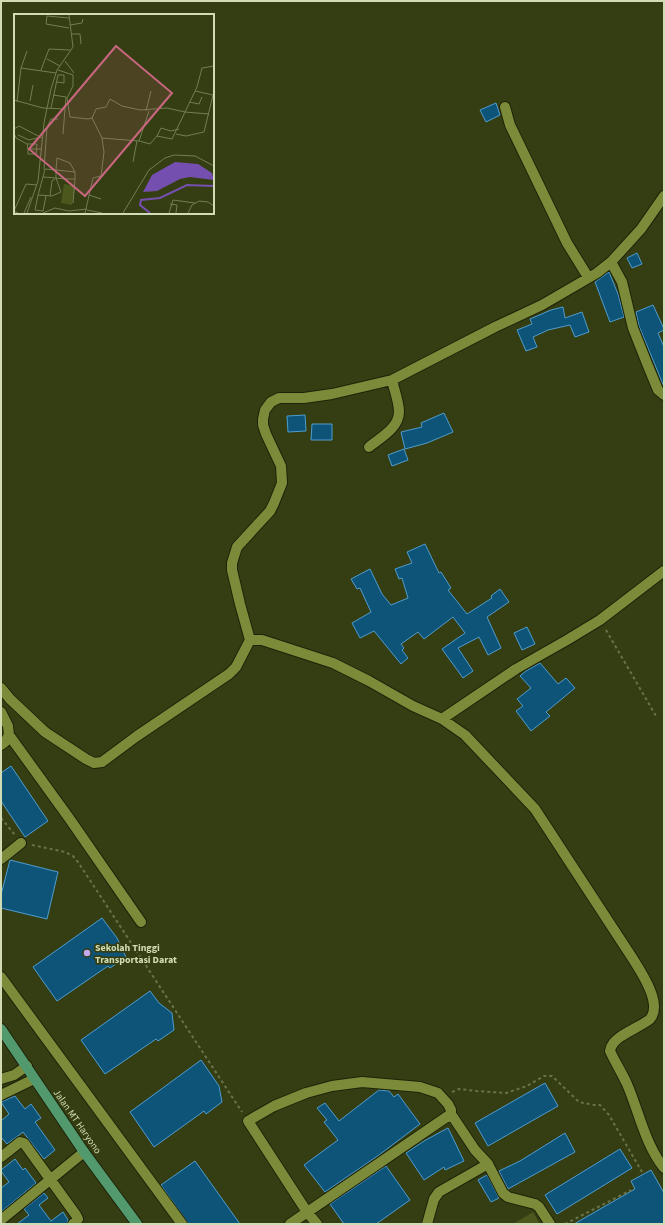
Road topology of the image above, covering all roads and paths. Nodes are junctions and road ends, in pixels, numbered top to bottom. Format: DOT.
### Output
graph roads {
  1 [pos="505,107"];
  2 [pos="664,196"];
  3 [pos="611,262"];
  4 [pos="588,277"];
  5 [pos="392,380"];
  6 [pos="664,395"];
  7 [pos="369,447"];
  8 [pos="664,570"];
  9 [pos="600,620"];
  10 [pos="250,640"];
  11 [pos="1,688"];
  12 [pos="1,712"];
  13 [pos="656,716"];
  14 [pos="442,719"];
  15 [pos="9,735"];
  16 [pos="1,745"];
  17 [pos="1,818"];
  18 [pos="21,843"];
  19 [pos="1,859"];
  20 [pos="141,922"];
  21 [pos="1,977"];
  22 [pos="1,1029"];
  23 [pos="27,1066"];
  24 [pos="1,1079"];
  25 [pos="34,1079"];
  26 [pos="1,1095"];
  27 [pos="442,1097"];
  28 [pos="451,1114"];
  29 [pos="248,1121"];
  30 [pos="84,1152"];
  31 [pos="1,1157"];
  32 [pos="488,1164"];
  33 [pos="664,1168"];
  34 [pos="642,1172"];
  35 [pos="51,1180"];
  36 [pos="631,1190"];
  37 [pos="307,1212"];
  38 [pos="1,1220"];
  39 [pos="73,1224"];
  40 [pos="137,1224"];
  41 [pos="182,1224"];
  42 [pos="290,1224"];
  43 [pos="317,1224"];
  44 [pos="426,1224"];
  45 [pos="550,1224"];
  46 [pos="565,1224"];
  1 -- 4 [label="street"];
  2 -- 3 [label="street"];
  3 -- 4 [label="street"];
  3 -- 6 [label="street"];
  4 -- 5 [label="street"];
  5 -- 7 [label="street"];
  5 -- 10 [label="street"];
  8 -- 9 [label="street"];
  9 -- 13 [label="path"];
  9 -- 14 [label="street"];
  10 -- 11 [label="street"];
  10 -- 14 [label="street"];
  12 -- 15 [label="street"];
  14 -- 33 [label="street"];
  15 -- 16 [label="street"];
  15 -- 20 [label="street"];
  17 -- 18 [label="path"];
  18 -- 19 [label="street"];
  18 -- 29 [label="path"];
  21 -- 41 [label="street"];
  22 -- 23 [label="main road, Jalan MT Haryono"];
  23 -- 24 [label="street"];
  23 -- 25 [label="main road, Jalan MT Haryono"];
  25 -- 26 [label="street"];
  25 -- 30 [label="main road, Jalan MT Haryono"];
  27 -- 28 [label="street"];
  27 -- 29 [label="street"];
  27 -- 34 [label="path"];
  28 -- 32 [label="street"];
  28 -- 37 [label="street"];
  29 -- 37 [label="street"];
  30 -- 35 [label="street"];
  30 -- 40 [label="main road, Jalan MT Haryono"];
  31 -- 35 [label="street"];
  32 -- 44 [label="street"];
  32 -- 45 [label="street"];
  35 -- 38 [label="street"];
  35 -- 39 [label="street"];
  36 -- 46 [label="path"];
  37 -- 42 [label="street"];
  37 -- 43 [label="street"];
}
